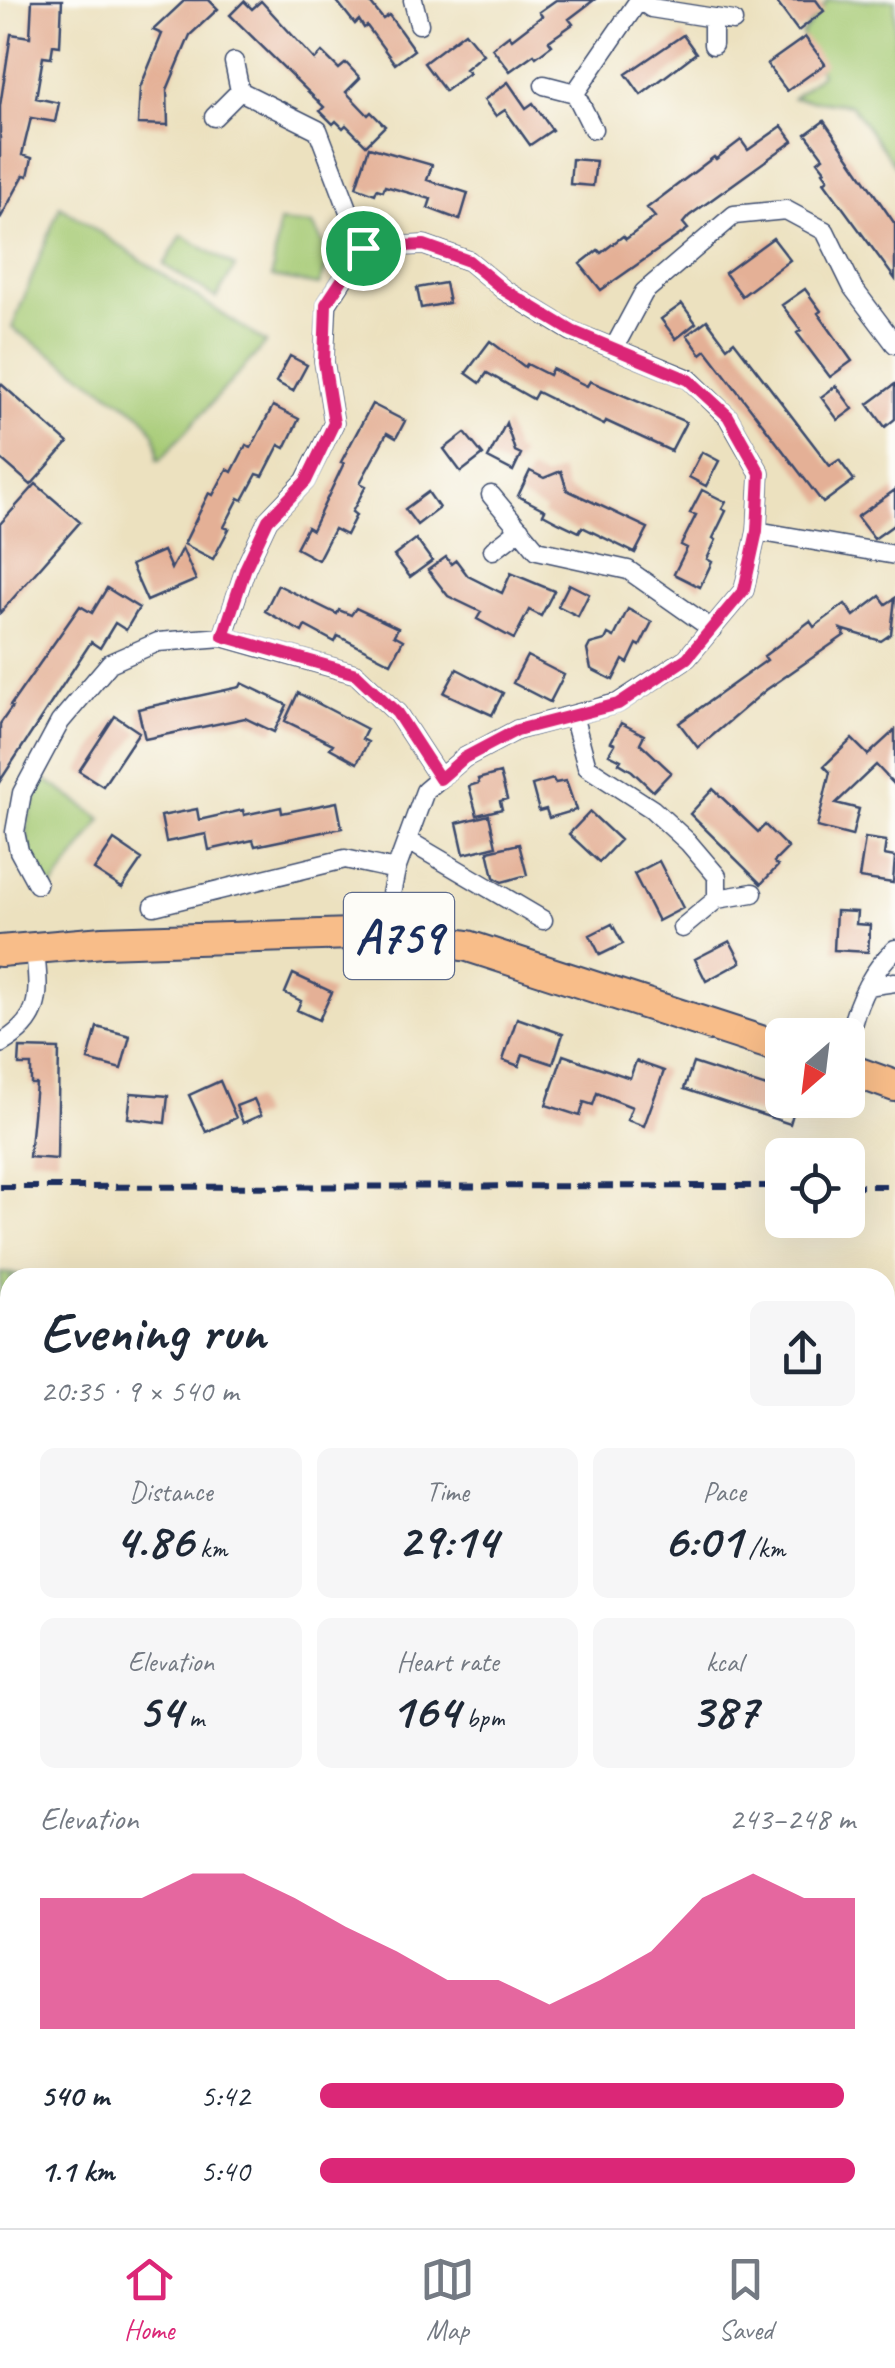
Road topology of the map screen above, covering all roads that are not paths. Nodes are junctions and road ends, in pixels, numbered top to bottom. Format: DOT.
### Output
graph roads {
  1 [pos="414,0"];
  2 [pos="640,0"];
  3 [pos="713,18"];
  4 [pos="733,21"];
  5 [pos="420,24"];
  6 [pos="713,44"];
  7 [pos="234,62"];
  8 [pos="544,85"];
  9 [pos="240,91"];
  10 [pos="575,92"];
  11 [pos="214,118"];
  12 [pos="593,129"];
  13 [pos="363,248"];
  14 [pos="895,344"];
  15 [pos="614,348"];
  16 [pos="491,495"];
  17 [pos="520,530"];
  18 [pos="757,531"];
  19 [pos="493,550"];
  20 [pos="895,555"];
  21 [pos="712,629"];
  22 [pos="223,636"];
  23 [pos="573,715"];
  24 [pos="440,779"];
  25 [pos="407,840"];
  26 [pos="19,852"];
  27 [pos="0,857"];
  28 [pos="396,870"];
  29 [pos="38,884"];
  30 [pos="753,893"];
  31 [pos="716,899"];
  32 [pos="154,906"];
  33 [pos="543,920"];
  34 [pos="682,928"];
  35 [pos="383,934"];
  36 [pos="35,949"];
  37 [pos="895,949"];
  38 [pos="0,952"];
  39 [pos="895,982"];
  40 [pos="868,986"];
  41 [pos="853,1018"];
  42 [pos="765,1042"];
  43 [pos="0,1044"];
  44 [pos="865,1075"];
  45 [pos="895,1086"];
  1 -- 5 [label="street"];
  2 -- 3 [label="street"];
  2 -- 10 [label="street"];
  3 -- 4 [label="street"];
  3 -- 6 [label="street"];
  7 -- 9 [label="street"];
  8 -- 10 [label="street"];
  9 -- 11 [label="street"];
  9 -- 13 [label="street"];
  10 -- 12 [label="street"];
  13 -- 15 [label="street"];
  13 -- 22 [label="street"];
  14 -- 15 [label="street"];
  15 -- 18 [label="street"];
  16 -- 17 [label="street"];
  17 -- 19 [label="street"];
  17 -- 21 [label="street"];
  18 -- 20 [label="street"];
  18 -- 21 [label="street"];
  21 -- 23 [label="street"];
  22 -- 24 [label="street"];
  22 -- 26 [label="street"];
  23 -- 24 [label="street"];
  23 -- 31 [label="street"];
  24 -- 25 [label="street"];
  25 -- 28 [label="street"];
  25 -- 33 [label="street"];
  26 -- 27 [label="street"];
  26 -- 29 [label="street"];
  28 -- 32 [label="street"];
  28 -- 35 [label="street"];
  30 -- 31 [label="street"];
  31 -- 34 [label="street"];
  35 -- 36 [label="main road, A759"];
  35 -- 42 [label="main road, A759"];
  36 -- 38 [label="main road, A759"];
  36 -- 43 [label="street"];
  37 -- 40 [label="street"];
  39 -- 40 [label="street"];
  40 -- 41 [label="street"];
  44 -- 45 [label="main road"];
}
